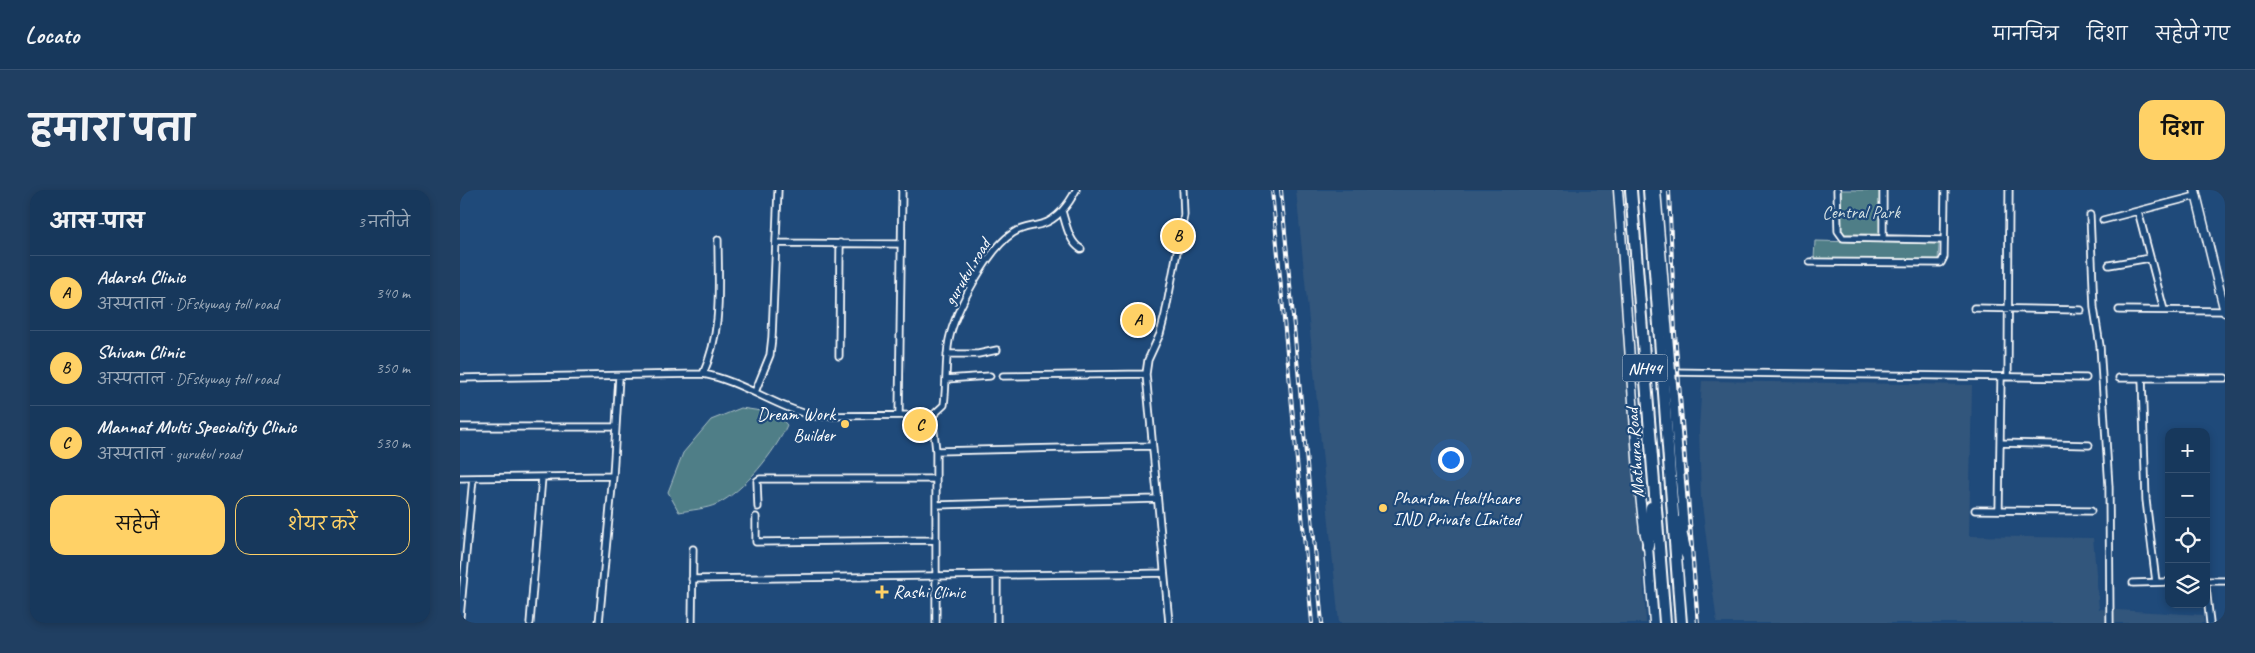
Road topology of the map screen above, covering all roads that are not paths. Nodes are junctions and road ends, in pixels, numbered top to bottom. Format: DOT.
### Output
graph roads {
  1 [pos="778,190"];
  2 [pos="902,190"];
  3 [pos="1076,190"];
  4 [pos="1183,190"];
  5 [pos="1618,190"];
  6 [pos="1631,190"];
  7 [pos="1649,190"];
  8 [pos="1656,190"];
  9 [pos="1838,190"];
  10 [pos="1883,190"];
  11 [pos="1945,190"];
  12 [pos="2009,190"];
  13 [pos="2195,193"];
  14 [pos="1062,211"];
  15 [pos="2138,211"];
  16 [pos="2090,215"];
  17 [pos="2103,220"];
  18 [pos="1884,239"];
  19 [pos="718,240"];
  20 [pos="1944,240"];
  21 [pos="776,243"];
  22 [pos="840,243"];
  23 [pos="901,244"];
  24 [pos="1081,250"];
  25 [pos="2150,258"];
  26 [pos="1810,262"];
  27 [pos="2110,265"];
  28 [pos="1974,308"];
  29 [pos="2008,309"];
  30 [pos="2081,310"];
  31 [pos="2119,310"];
  32 [pos="2164,310"];
  33 [pos="2225,312"];
  34 [pos="996,350"];
  35 [pos="948,354"];
  36 [pos="839,356"];
  37 [pos="1670,372"];
  38 [pos="703,374"];
  39 [pos="1146,374"];
  40 [pos="990,376"];
  41 [pos="1003,376"];
  42 [pos="619,377"];
  43 [pos="2005,377"];
  44 [pos="460,378"];
  45 [pos="2086,378"];
  46 [pos="2119,378"];
  47 [pos="2142,378"];
  48 [pos="2225,378"];
  49 [pos="946,379"];
  50 [pos="755,392"];
  51 [pos="899,414"];
  52 [pos="931,417"];
  53 [pos="460,427"];
  54 [pos="616,427"];
  55 [pos="2000,443"];
  56 [pos="2089,445"];
  57 [pos="1152,446"];
  58 [pos="936,451"];
  59 [pos="613,476"];
  60 [pos="542,477"];
  61 [pos="460,478"];
  62 [pos="473,478"];
  63 [pos="936,479"];
  64 [pos="1672,497"];
  65 [pos="1157,499"];
  66 [pos="936,505"];
  67 [pos="758,508"];
  68 [pos="1975,510"];
  69 [pos="1999,510"];
  70 [pos="2091,512"];
  71 [pos="756,517"];
  72 [pos="936,540"];
  73 [pos="1654,546"];
  74 [pos="693,549"];
  75 [pos="1686,554"];
  76 [pos="1164,573"];
  77 [pos="936,574"];
  78 [pos="997,576"];
  79 [pos="692,579"];
  80 [pos="2210,581"];
  81 [pos="2225,581"];
  82 [pos="2133,582"];
  83 [pos="2156,582"];
  84 [pos="2165,582"];
  85 [pos="2208,608"];
  86 [pos="460,618"];
  87 [pos="530,623"];
  88 [pos="598,623"];
  89 [pos="692,623"];
  90 [pos="936,623"];
  91 [pos="997,623"];
  92 [pos="1169,623"];
  93 [pos="1654,623"];
  94 [pos="1665,623"];
  95 [pos="1681,623"];
  96 [pos="1692,623"];
  97 [pos="2110,623"];
  98 [pos="2210,623"];
  1 -- 21 [label="street"];
  2 -- 23 [label="street"];
  3 -- 14 [label="street, gurukul road"];
  4 -- 39 [label="street"];
  5 -- 73 [label="main road"];
  6 -- 73 [label="highway, Mathura Road / NH44"];
  7 -- 64 [label="highway, Mathura Road / NH44"];
  8 -- 37 [label="main road"];
  9 -- 18 [label="street"];
  10 -- 18 [label="street"];
  11 -- 20 [label="street"];
  12 -- 29 [label="street"];
  13 -- 15 [label="street"];
  13 -- 33 [label="main road"];
  14 -- 24 [label="street"];
  14 -- 35 [label="street, gurukul road"];
  15 -- 17 [label="street"];
  15 -- 25 [label="street"];
  16 -- 97 [label="street"];
  18 -- 20 [label="street"];
  19 -- 38 [label="street"];
  20 -- 26 [label="street"];
  21 -- 22 [label="street"];
  21 -- 50 [label="street"];
  22 -- 23 [label="street"];
  22 -- 36 [label="street"];
  23 -- 51 [label="street"];
  25 -- 27 [label="street"];
  25 -- 32 [label="street"];
  28 -- 29 [label="street"];
  29 -- 30 [label="street"];
  29 -- 43 [label="street"];
  31 -- 32 [label="street"];
  32 -- 33 [label="street"];
  34 -- 35 [label="street"];
  35 -- 49 [label="street, gurukul road"];
  37 -- 43 [label="street"];
  37 -- 75 [label="main road"];
  38 -- 42 [label="street"];
  38 -- 50 [label="street"];
  39 -- 41 [label="street"];
  39 -- 57 [label="street"];
  40 -- 49 [label="street"];
  42 -- 44 [label="street"];
  42 -- 54 [label="street"];
  43 -- 45 [label="street"];
  43 -- 55 [label="street"];
  46 -- 47 [label="street"];
  47 -- 48 [label="street"];
  47 -- 83 [label="street"];
  49 -- 52 [label="street, gurukul road"];
  50 -- 51 [label="street"];
  51 -- 52 [label="street"];
  52 -- 58 [label="street"];
  53 -- 54 [label="street"];
  54 -- 59 [label="street"];
  55 -- 56 [label="street"];
  55 -- 69 [label="street"];
  57 -- 58 [label="street"];
  57 -- 65 [label="street"];
  58 -- 63 [label="street"];
  59 -- 60 [label="street"];
  59 -- 88 [label="street"];
  60 -- 62 [label="street"];
  60 -- 87 [label="street"];
  61 -- 62 [label="street"];
  62 -- 86 [label="street"];
  63 -- 66 [label="street"];
  63 -- 67 [label="street"];
  64 -- 75 [label="highway"];
  64 -- 95 [label="highway, Mathura Road / NH44"];
  65 -- 66 [label="street"];
  65 -- 76 [label="street"];
  66 -- 72 [label="street"];
  68 -- 69 [label="street"];
  69 -- 70 [label="street"];
  71 -- 72 [label="street"];
  72 -- 77 [label="street"];
  73 -- 93 [label="main road"];
  73 -- 94 [label="highway, Mathura Road / NH44"];
  74 -- 79 [label="street"];
  75 -- 96 [label="main road"];
  76 -- 78 [label="street"];
  76 -- 92 [label="street"];
  77 -- 78 [label="street"];
  77 -- 79 [label="street"];
  77 -- 90 [label="street"];
  78 -- 91 [label="street"];
  79 -- 89 [label="street"];
  80 -- 81 [label="street"];
  82 -- 83 [label="street"];
  83 -- 84 [label="street"];
  85 -- 98 [label="street"];
}
